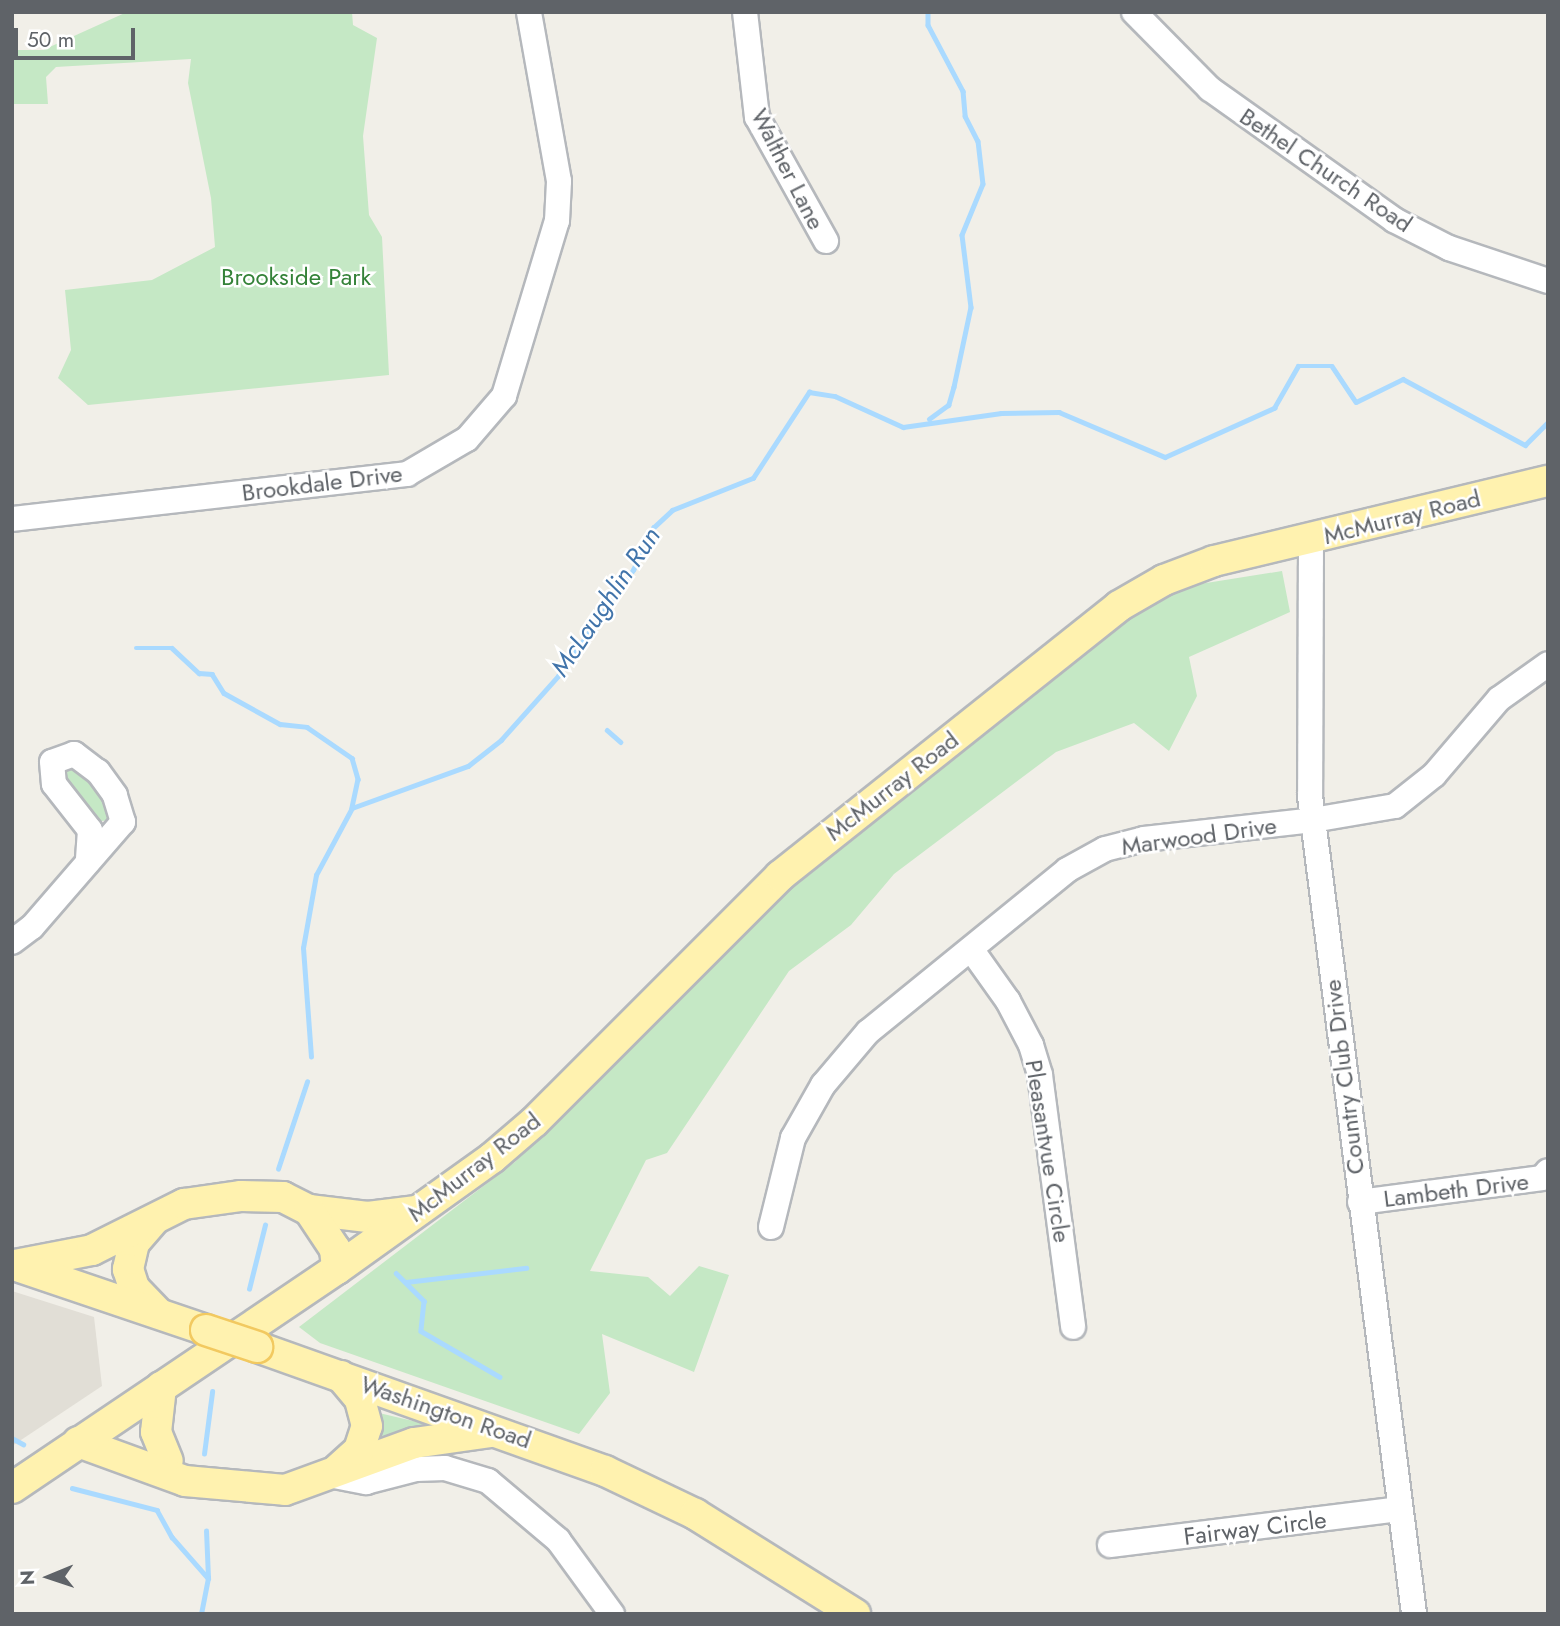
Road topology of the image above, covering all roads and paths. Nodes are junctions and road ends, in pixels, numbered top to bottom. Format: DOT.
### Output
graph roads {
  1 [pos="529,12"];
  2 [pos="745,12"];
  3 [pos="1134,12"];
  4 [pos="826,242"];
  5 [pos="1548,281"];
  6 [pos="1548,481"];
  7 [pos="12,519"];
  8 [pos="1311,539"];
  9 [pos="1548,664"];
  10 [pos="1312,820"];
  11 [pos="88,862"];
  12 [pos="12,942"];
  13 [pos="971,949"];
  14 [pos="1546,1178"];
  15 [pos="264,1199"];
  16 [pos="1360,1202"];
  17 [pos="309,1210"];
  18 [pos="422,1210"];
  19 [pos="154,1219"];
  20 [pos="771,1227"];
  21 [pos="14,1265"];
  22 [pos="337,1269"];
  23 [pos="158,1314"];
  24 [pos="1073,1327"];
  25 [pos="341,1376"];
  26 [pos="161,1387"];
  27 [pos="501,1431"];
  28 [pos="79,1442"];
  29 [pos="168,1461"];
  30 [pos="329,1475"];
  31 [pos="205,1480"];
  32 [pos="12,1488"];
  33 [pos="1399,1509"];
  34 [pos="1110,1545"];
  35 [pos="612,1614"];
  36 [pos="855,1614"];
  37 [pos="1413,1614"];
  1 -- 7 [label="street, Brookdale Drive"];
  2 -- 4 [label="street, Walther Lane"];
  3 -- 5 [label="street, Bethel Church Road"];
  6 -- 8 [label="main road, McMurray Road"];
  8 -- 10 [label="street, Country Club Drive"];
  8 -- 18 [label="main road, McMurray Road"];
  9 -- 10 [label="street, Marwood Drive"];
  10 -- 13 [label="street, Marwood Drive"];
  10 -- 16 [label="street, Country Club Drive"];
  11 -- 12 [label="street"];
  13 -- 20 [label="street, Marwood Drive"];
  13 -- 24 [label="street, Pleasantvue Circle"];
  14 -- 16 [label="street, Lambeth Drive"];
  15 -- 17 [label="main road"];
  15 -- 19 [label="main road"];
  15 -- 22 [label="main road"];
  16 -- 33 [label="street, Country Club Drive"];
  17 -- 18 [label="main road"];
  17 -- 22 [label="main road"];
  18 -- 22 [label="main road, McMurray Road"];
  19 -- 21 [label="main road"];
  19 -- 23 [label="main road"];
  21 -- 23 [label="main road, Washington Road"];
  22 -- 26 [label="main road, McMurray Road"];
  23 -- 25 [label="main road, Washington Road, bridge"];
  25 -- 27 [label="main road, Washington Road"];
  25 -- 30 [label="main road"];
  26 -- 28 [label="main road, McMurray Road"];
  26 -- 29 [label="main road"];
  27 -- 30 [label="main road"];
  27 -- 36 [label="main road, Washington Road"];
  28 -- 29 [label="main road"];
  28 -- 31 [label="main road"];
  28 -- 32 [label="main road, McMurray Road"];
  29 -- 31 [label="main road"];
  30 -- 31 [label="main road"];
  30 -- 35 [label="street"];
  33 -- 34 [label="street, Fairway Circle"];
  33 -- 37 [label="street, Country Club Drive"];
}
